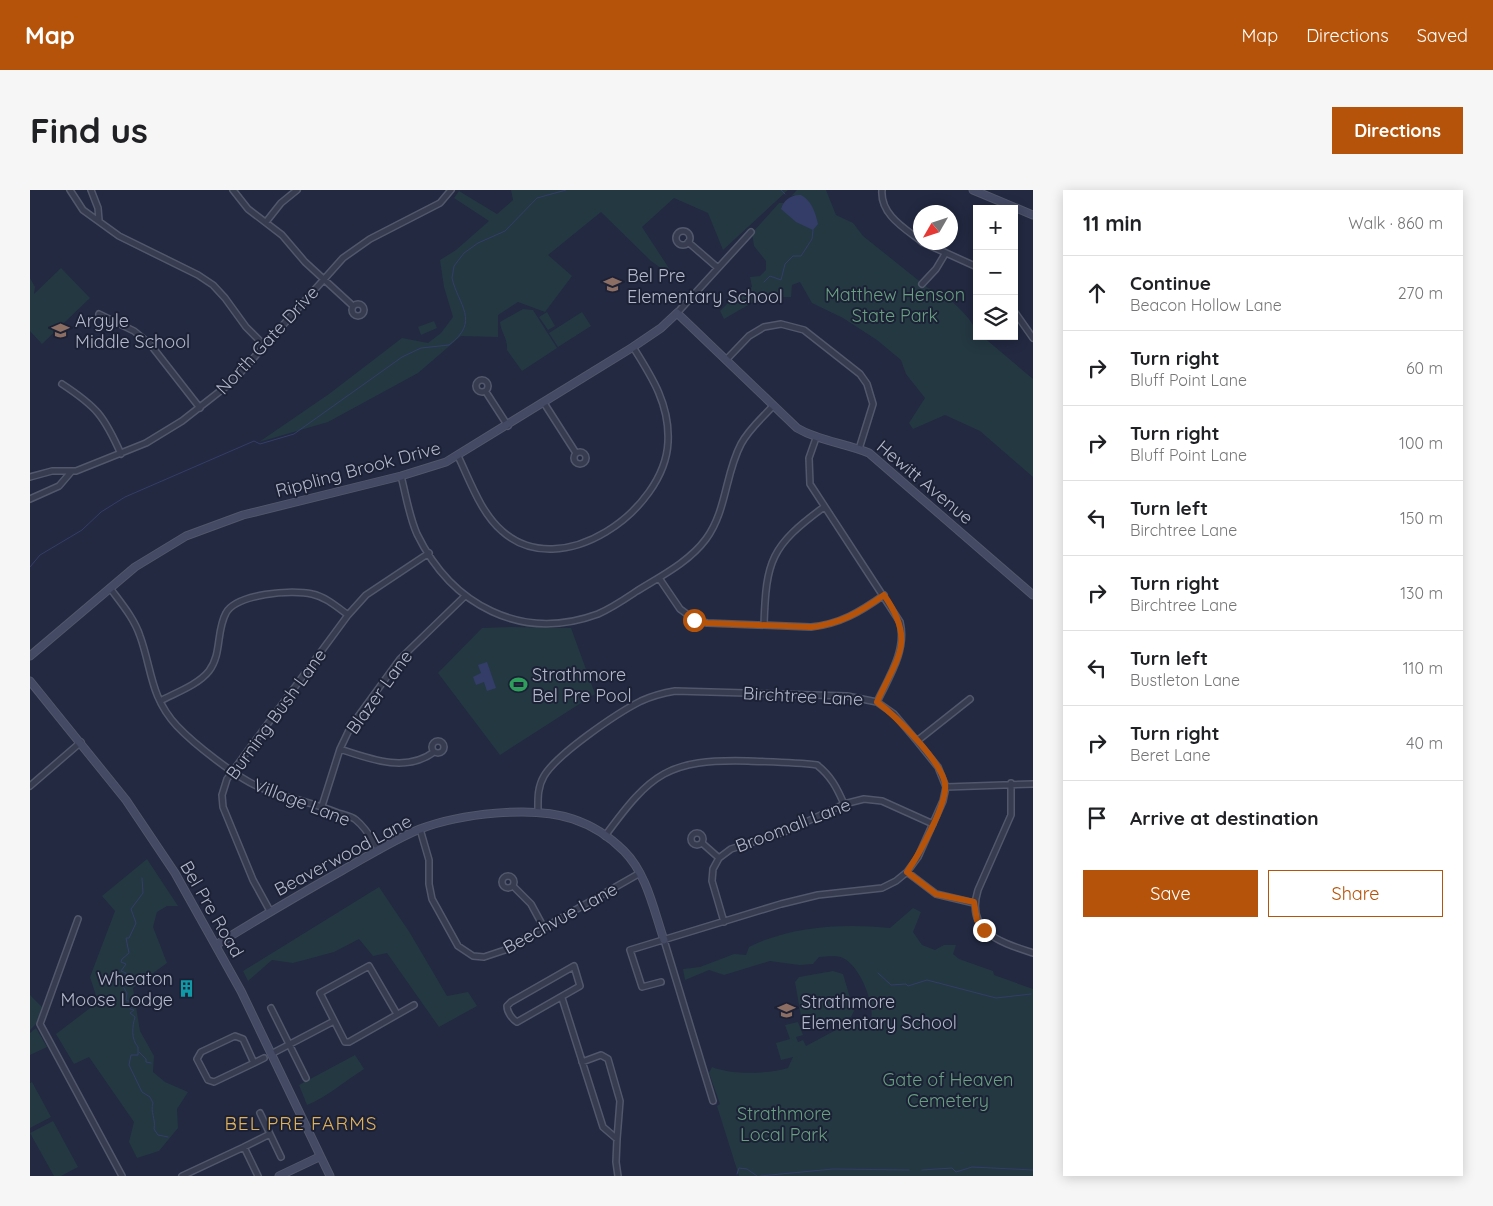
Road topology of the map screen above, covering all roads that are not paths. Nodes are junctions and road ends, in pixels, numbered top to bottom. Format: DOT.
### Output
graph roads {
  1 [pos="70,190"];
  2 [pos="91,190"];
  3 [pos="234,190"];
  4 [pos="297,190"];
  5 [pos="451,190"];
  6 [pos="882,190"];
  7 [pos="973,190"];
  8 [pos="1033,215"];
  9 [pos="99,220"];
  10 [pos="266,222"];
  11 [pos="751,232"];
  12 [pos="913,234"];
  13 [pos="688,242"];
  14 [pos="937,250"];
  15 [pos="945,254"];
  16 [pos="973,265"];
  17 [pos="718,268"];
  18 [pos="323,279"];
  19 [pos="922,284"];
  20 [pos="353,306"];
  21 [pos="676,313"];
  22 [pos="99,314"];
  23 [pos="1018,317"];
  24 [pos="1033,338"];
  25 [pos="265,346"];
  26 [pos="633,347"];
  27 [pos="726,360"];
  28 [pos="62,384"];
  29 [pos="486,392"];
  30 [pos="544,403"];
  31 [pos="773,406"];
  32 [pos="200,408"];
  33 [pos="508,426"];
  34 [pos="816,438"];
  35 [pos="859,449"];
  36 [pos="576,453"];
  37 [pos="121,454"];
  38 [pos="458,456"];
  39 [pos="72,471"];
  40 [pos="401,476"];
  41 [pos="30,477"];
  42 [pos="30,498"];
  43 [pos="824,507"];
  44 [pos="429,553"];
  45 [pos="659,578"];
  46 [pos="110,588"];
  47 [pos="884,595"];
  48 [pos="1033,595"];
  49 [pos="465,596"];
  50 [pos="348,615"];
  51 [pos="764,624"];
  52 [pos="30,656"];
  53 [pos="30,681"];
  54 [pos="970,699"];
  55 [pos="160,702"];
  56 [pos="877,702"];
  57 [pos="917,741"];
  58 [pos="81,742"];
  59 [pos="340,749"];
  60 [pos="434,752"];
  61 [pos="233,770"];
  62 [pos="1011,783"];
  63 [pos="1033,784"];
  64 [pos="30,786"];
  65 [pos="946,787"];
  66 [pos="844,804"];
  67 [pos="322,806"];
  68 [pos="538,813"];
  69 [pos="933,824"];
  70 [pos="420,829"];
  71 [pos="605,836"];
  72 [pos="702,843"];
  73 [pos="379,850"];
  74 [pos="719,858"];
  75 [pos="907,872"];
  76 [pos="640,873"];
  77 [pos="513,886"];
  78 [pos="974,902"];
  79 [pos="270,912"];
  80 [pos="78,919"];
  81 [pos="724,922"];
  82 [pos="544,928"];
  83 [pos="664,940"];
  84 [pos="216,944"];
  85 [pos="1033,952"];
  86 [pos="661,982"];
  87 [pos="562,998"];
  88 [pos="414,1005"];
  89 [pos="272,1008"];
  90 [pos="397,1014"];
  91 [pos="334,1021"];
  92 [pos="290,1045"];
  93 [pos="272,1053"];
  94 [pos="264,1058"];
  95 [pos="582,1062"];
  96 [pos="254,1063"];
  97 [pos="306,1078"];
  98 [pos="713,1101"];
  99 [pos="260,1113"];
  100 [pos="270,1134"];
  101 [pos="617,1138"];
  102 [pos="244,1147"];
  103 [pos="281,1157"];
  104 [pos="319,1157"];
  105 [pos="122,1176"];
  106 [pos="182,1176"];
  107 [pos="258,1176"];
  108 [pos="279,1176"];
  109 [pos="330,1176"];
  110 [pos="618,1176"];
  1 -- 9 [label="street"];
  2 -- 9 [label="street"];
  3 -- 10 [label="street"];
  4 -- 10 [label="street"];
  5 -- 18 [label="street, North Gate Drive"];
  6 -- 12 [label="street"];
  7 -- 8 [label="street"];
  9 -- 25 [label="street"];
  10 -- 18 [label="street"];
  11 -- 17 [label="street, Rippling Brook Drive"];
  13 -- 17 [label="street"];
  14 -- 15 [label="street"];
  15 -- 16 [label="street"];
  15 -- 19 [label="street"];
  17 -- 21 [label="street, Rippling Brook Drive"];
  18 -- 20 [label="street"];
  18 -- 25 [label="street, North Gate Drive"];
  21 -- 26 [label="street, Rippling Brook Drive"];
  21 -- 27 [label="street, Hewitt Avenue"];
  22 -- 32 [label="street"];
  23 -- 24 [label="street"];
  25 -- 32 [label="street, North Gate Drive"];
  26 -- 30 [label="street, Rippling Brook Drive"];
  26 -- 38 [label="street"];
  27 -- 31 [label="street, Hewitt Avenue"];
  27 -- 35 [label="street"];
  28 -- 37 [label="street"];
  29 -- 33 [label="street"];
  30 -- 33 [label="street, Rippling Brook Drive"];
  30 -- 36 [label="street"];
  31 -- 34 [label="street, Hewitt Avenue"];
  31 -- 45 [label="street"];
  32 -- 37 [label="street, North Gate Drive"];
  33 -- 38 [label="street, Rippling Brook Drive"];
  34 -- 35 [label="street, Hewitt Avenue"];
  34 -- 43 [label="street"];
  35 -- 48 [label="street, Hewitt Avenue"];
  37 -- 39 [label="street, North Gate Drive"];
  38 -- 40 [label="street, Rippling Brook Drive"];
  39 -- 41 [label="street, North Gate Drive"];
  39 -- 42 [label="street, North Gate Drive"];
  40 -- 44 [label="street"];
  40 -- 46 [label="street, Rippling Brook Drive"];
  43 -- 47 [label="street"];
  43 -- 51 [label="street"];
  44 -- 49 [label="street"];
  44 -- 50 [label="street, Burning Bush Lane"];
  45 -- 49 [label="street"];
  45 -- 51 [label="street"];
  46 -- 52 [label="street, Rippling Brook Drive"];
  46 -- 55 [label="street, Village Lane"];
  47 -- 51 [label="street"];
  47 -- 56 [label="street"];
  49 -- 59 [label="street, Blazer Lane"];
  50 -- 55 [label="street"];
  50 -- 61 [label="street, Burning Bush Lane"];
  53 -- 58 [label="street, Bel Pre Road"];
  54 -- 57 [label="street"];
  55 -- 61 [label="street, Village Lane"];
  56 -- 57 [label="street, Birchtree Lane"];
  56 -- 68 [label="street, Birchtree Lane"];
  57 -- 65 [label="street, Birchtree Lane"];
  58 -- 64 [label="street"];
  58 -- 84 [label="street, Bel Pre Road"];
  59 -- 60 [label="street"];
  59 -- 67 [label="street, Blazer Lane"];
  61 -- 67 [label="street, Village Lane"];
  61 -- 79 [label="street, Burning Bush Lane"];
  62 -- 63 [label="street"];
  62 -- 65 [label="street"];
  62 -- 78 [label="street"];
  65 -- 69 [label="street"];
  66 -- 69 [label="street, Broomall Lane"];
  66 -- 71 [label="street"];
  66 -- 74 [label="street, Broomall Lane"];
  67 -- 73 [label="street, Village Lane"];
  68 -- 70 [label="street, Beaverwood Lane"];
  68 -- 71 [label="street, Beaverwood Lane"];
  69 -- 75 [label="street"];
  70 -- 73 [label="street, Beaverwood Lane"];
  70 -- 82 [label="street, Beechvue Lane"];
  71 -- 76 [label="street, Beaverwood Lane"];
  72 -- 74 [label="street"];
  73 -- 79 [label="street, Beaverwood Lane"];
  74 -- 81 [label="street, Broomall Lane"];
  75 -- 78 [label="street"];
  75 -- 81 [label="street"];
  76 -- 82 [label="street, Beechvue Lane"];
  76 -- 83 [label="street, Beaverwood Lane"];
  77 -- 82 [label="street"];
  78 -- 85 [label="street"];
  79 -- 84 [label="street, Beaverwood Lane"];
  80 -- 105 [label="street"];
  81 -- 83 [label="street"];
  83 -- 86 [label="street"];
  83 -- 98 [label="street, Beaverwood Lane"];
  84 -- 93 [label="street, Bel Pre Road"];
  87 -- 87 [label="street"];
  87 -- 95 [label="street"];
  88 -- 90 [label="street"];
  89 -- 92 [label="street"];
  90 -- 91 [label="street"];
  90 -- 91 [label="street"];
  91 -- 92 [label="street"];
  92 -- 93 [label="street"];
  92 -- 97 [label="street"];
  93 -- 104 [label="street, Bel Pre Road"];
  94 -- 96 [label="street"];
  95 -- 101 [label="street"];
  95 -- 101 [label="street"];
  96 -- 96 [label="street"];
  99 -- 100 [label="street"];
  100 -- 102 [label="street"];
  100 -- 103 [label="street"];
  101 -- 110 [label="street"];
  102 -- 106 [label="street"];
  102 -- 107 [label="street"];
  104 -- 108 [label="street"];
  104 -- 109 [label="street, Bel Pre Road"];
}
